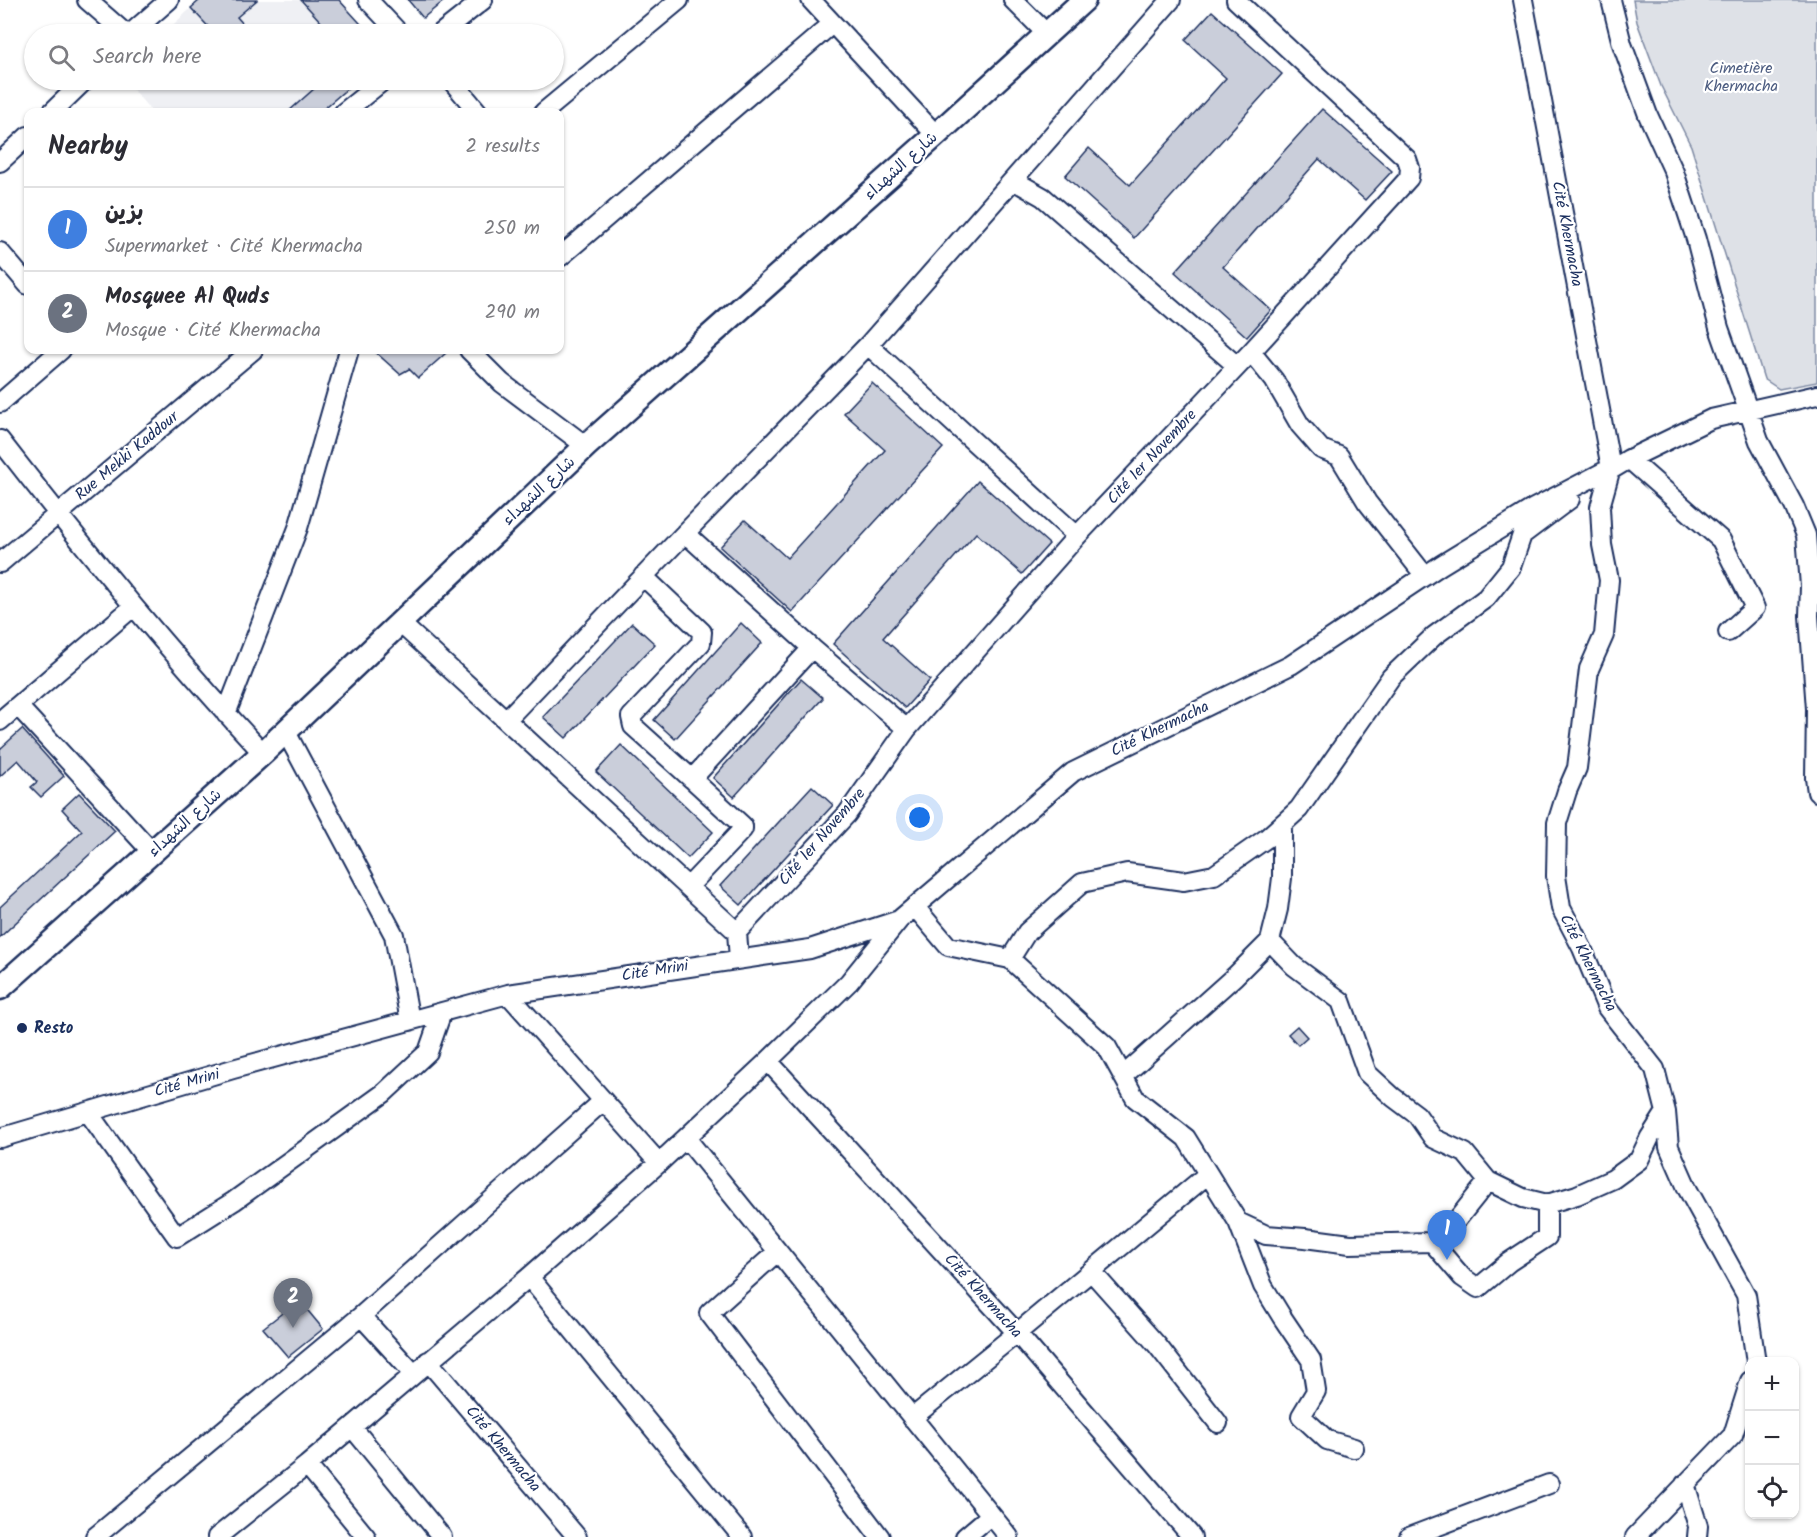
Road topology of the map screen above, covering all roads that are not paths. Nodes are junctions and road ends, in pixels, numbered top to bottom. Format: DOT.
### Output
graph roads {
  1 [pos="87,0"];
  2 [pos="169,0"];
  3 [pos="368,0"];
  4 [pos="483,0"];
  5 [pos="679,0"];
  6 [pos="811,0"];
  7 [pos="1013,0"];
  8 [pos="1084,0"];
  9 [pos="1171,0"];
  10 [pos="1236,0"];
  11 [pos="1523,0"];
  12 [pos="1611,0"];
  13 [pos="116,24"];
  14 [pos="140,24"];
  15 [pos="391,24"];
  16 [pos="453,24"];
  17 [pos="832,24"];
  18 [pos="1047,34"];
  19 [pos="75,90"];
  20 [pos="372,90"];
  21 [pos="459,90"];
  22 [pos="56,108"];
  23 [pos="349,108"];
  24 [pos="475,108"];
  25 [pos="549,108"];
  26 [pos="936,135"];
  27 [pos="24,147"];
  28 [pos="0,162"];
  29 [pos="1013,180"];
  30 [pos="0,252"];
  31 [pos="564,254"];
  32 [pos="24,280"];
  33 [pos="868,345"];
  34 [pos="1251,352"];
  35 [pos="56,354"];
  36 [pos="248,354"];
  37 [pos="348,354"];
  38 [pos="473,354"];
  39 [pos="1237,366"];
  40 [pos="4,392"];
  41 [pos="1817,395"];
  42 [pos="1748,410"];
  43 [pos="0,440"];
  44 [pos="586,446"];
  45 [pos="1629,459"];
  46 [pos="1611,468"];
  47 [pos="58,514"];
  48 [pos="685,532"];
  49 [pos="1077,536"];
  50 [pos="0,563"];
  51 [pos="644,576"];
  52 [pos="1425,576"];
  53 [pos="134,606"];
  54 [pos="399,622"];
  55 [pos="1728,632"];
  56 [pos="813,648"];
  57 [pos="18,706"];
  58 [pos="226,714"];
  59 [pos="506,720"];
  60 [pos="0,721"];
  61 [pos="907,729"];
  62 [pos="286,732"];
  63 [pos="263,753"];
  64 [pos="692,779"];
  65 [pos="1817,792"];
  66 [pos="1282,825"];
  67 [pos="152,852"];
  68 [pos="688,887"];
  69 [pos="915,907"];
  70 [pos="899,920"];
  71 [pos="737,932"];
  72 [pos="1270,941"];
  73 [pos="739,959"];
  74 [pos="1010,959"];
  75 [pos="0,988"];
  76 [pos="508,994"];
  77 [pos="442,1012"];
  78 [pos="410,1021"];
  79 [pos="768,1062"];
  80 [pos="1123,1076"];
  81 [pos="603,1101"];
  82 [pos="88,1112"];
  83 [pos="1666,1112"];
  84 [pos="0,1138"];
  85 [pos="686,1138"];
  86 [pos="658,1163"];
  87 [pos="1208,1174"];
  88 [pos="1488,1181"];
  89 [pos="1547,1204"];
  90 [pos="1238,1222"];
  91 [pos="1432,1242"];
  92 [pos="777,1252"];
  93 [pos="1091,1271"];
  94 [pos="529,1277"];
  95 [pos="361,1316"];
  96 [pos="1017,1333"];
  97 [pos="1755,1357"];
  98 [pos="428,1361"];
  99 [pos="414,1374"];
  100 [pos="1745,1394"];
  101 [pos="912,1418"];
  102 [pos="1218,1423"];
  103 [pos="352,1427"];
  104 [pos="1354,1448"];
  105 [pos="307,1466"];
  106 [pos="1685,1484"];
  107 [pos="1549,1485"];
  108 [pos="991,1515"];
  109 [pos="95,1537"];
  110 [pos="217,1537"];
  111 [pos="366,1537"];
  112 [pos="442,1537"];
  113 [pos="577,1537"];
  114 [pos="742,1537"];
  115 [pos="880,1537"];
  116 [pos="965,1537"];
  117 [pos="1009,1537"];
  118 [pos="1192,1537"];
  119 [pos="1409,1537"];
  120 [pos="1635,1537"];
  121 [pos="1697,1537"];
  1 -- 13 [label="street"];
  2 -- 14 [label="street"];
  3 -- 15 [label="street"];
  4 -- 16 [label="street"];
  5 -- 25 [label="street"];
  6 -- 17 [label="street"];
  7 -- 18 [label="street"];
  8 -- 18 [label="main road, شارع الشهداء"];
  9 -- 29 [label="street"];
  10 -- 34 [label="street, Cité 1er Novembre"];
  11 -- 46 [label="street, Cité Khermacha"];
  12 -- 42 [label="street"];
  17 -- 26 [label="street"];
  17 -- 31 [label="street"];
  18 -- 26 [label="main road, شارع الشهداء"];
  19 -- 22 [label="street"];
  20 -- 23 [label="street"];
  21 -- 24 [label="street"];
  26 -- 44 [label="main road, شارع الشهداء"];
  27 -- 28 [label="street"];
  29 -- 33 [label="street"];
  29 -- 39 [label="street"];
  30 -- 32 [label="street"];
  33 -- 48 [label="street"];
  33 -- 49 [label="street"];
  34 -- 39 [label="street, Cité 1er Novembre"];
  34 -- 52 [label="street"];
  35 -- 40 [label="street"];
  36 -- 47 [label="street, Rue Mekki Kaddour"];
  37 -- 58 [label="street"];
  38 -- 44 [label="street"];
  39 -- 49 [label="street, Cité 1er Novembre"];
  41 -- 42 [label="street"];
  42 -- 45 [label="street"];
  42 -- 65 [label="street"];
  43 -- 47 [label="street"];
  44 -- 54 [label="main road, شارع الشهداء"];
  45 -- 46 [label="street"];
  45 -- 55 [label="street"];
  46 -- 52 [label="street, Cité Khermacha"];
  46 -- 66 [label="street"];
  46 -- 83 [label="street, Cité Khermacha"];
  47 -- 50 [label="street, Rue Mekki Kaddour"];
  47 -- 53 [label="street"];
  48 -- 51 [label="street"];
  48 -- 56 [label="street"];
  49 -- 61 [label="street, Cité 1er Novembre"];
  51 -- 59 [label="street"];
  51 -- 64 [label="street"];
  52 -- 69 [label="street, Cité Khermacha"];
  53 -- 57 [label="street"];
  53 -- 58 [label="street"];
  54 -- 59 [label="street"];
  54 -- 62 [label="main road, شارع الشهداء"];
  56 -- 61 [label="street"];
  56 -- 64 [label="street"];
  57 -- 60 [label="street"];
  57 -- 67 [label="street"];
  58 -- 63 [label="street"];
  59 -- 68 [label="street"];
  61 -- 71 [label="street, Cité 1er Novembre"];
  62 -- 63 [label="main road, شارع الشهداء"];
  62 -- 78 [label="street"];
  63 -- 67 [label="main road, شارع الشهداء"];
  64 -- 68 [label="street"];
  66 -- 72 [label="street"];
  66 -- 74 [label="street"];
  67 -- 75 [label="main road, شارع الشهداء"];
  68 -- 71 [label="street"];
  69 -- 70 [label="street, Cité Khermacha"];
  69 -- 74 [label="street"];
  70 -- 73 [label="street, Cité Mrini"];
  70 -- 79 [label="street, Cité Khermacha"];
  71 -- 73 [label="street"];
  72 -- 80 [label="street"];
  72 -- 88 [label="street"];
  73 -- 76 [label="street, Cité Mrini"];
  74 -- 80 [label="street"];
  76 -- 77 [label="street, Cité Mrini"];
  76 -- 81 [label="street"];
  77 -- 78 [label="street, Cité Mrini"];
  77 -- 82 [label="street"];
  78 -- 82 [label="street, Cité Mrini"];
  79 -- 85 [label="street, Cité Khermacha"];
  79 -- 96 [label="street, Cité Khermacha"];
  80 -- 87 [label="street"];
  81 -- 86 [label="street"];
  81 -- 95 [label="street"];
  82 -- 84 [label="street, Cité Mrini"];
  83 -- 89 [label="street"];
  83 -- 97 [label="street, Cité Khermacha"];
  85 -- 86 [label="street, Cité Khermacha"];
  85 -- 92 [label="street"];
  86 -- 94 [label="street, Cité Khermacha"];
  87 -- 90 [label="street"];
  87 -- 93 [label="street"];
  88 -- 89 [label="street"];
  88 -- 91 [label="street"];
  89 -- 91 [label="street"];
  90 -- 91 [label="street"];
  90 -- 104 [label="street"];
  92 -- 101 [label="street"];
  92 -- 115 [label="street"];
  93 -- 96 [label="street"];
  93 -- 102 [label="street"];
  94 -- 98 [label="street, Cité Khermacha"];
  94 -- 114 [label="street"];
  95 -- 99 [label="street"];
  95 -- 109 [label="street"];
  96 -- 101 [label="street"];
  96 -- 118 [label="street, Cité Khermacha"];
  98 -- 99 [label="street, Cité Khermacha"];
  98 -- 113 [label="street, Cité Khermacha"];
  99 -- 103 [label="street, Cité Khermacha"];
  100 -- 106 [label="street"];
  101 -- 108 [label="street"];
  103 -- 105 [label="street, Cité Khermacha"];
  103 -- 112 [label="street"];
  105 -- 110 [label="street, Cité Khermacha"];
  105 -- 111 [label="street"];
  106 -- 120 [label="street"];
  106 -- 121 [label="street"];
  107 -- 119 [label="street"];
  108 -- 116 [label="street"];
  108 -- 117 [label="street"];
}
